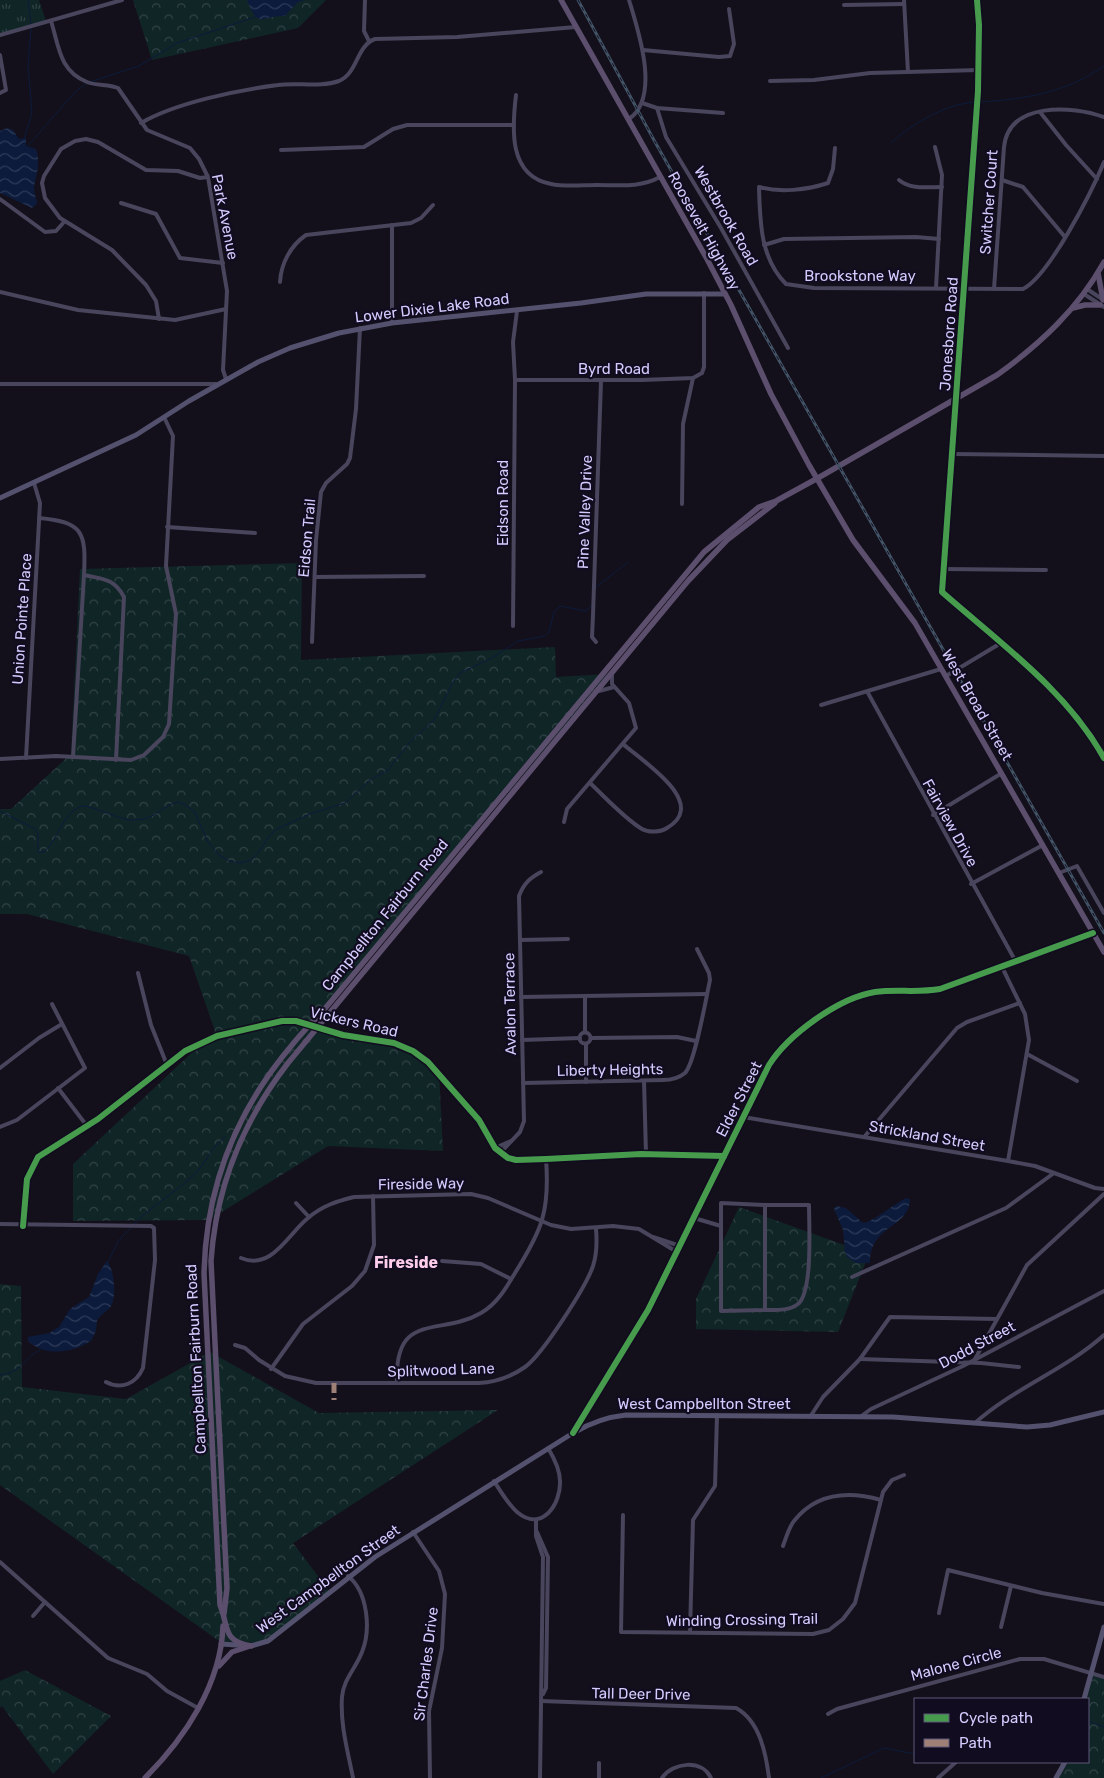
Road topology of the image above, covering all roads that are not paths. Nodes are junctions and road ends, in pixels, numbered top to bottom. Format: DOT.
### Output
graph roads {
  1 [pos="122,0"];
  2 [pos="365,0"];
  3 [pos="561,0"];
  4 [pos="629,0"];
  5 [pos="977,0"];
  6 [pos="904,2"];
  7 [pos="844,5"];
  8 [pos="730,9"];
  9 [pos="51,22"];
  10 [pos="576,27"];
  11 [pos="0,35"];
  12 [pos="369,41"];
  13 [pos="643,50"];
  14 [pos="0,55"];
  15 [pos="979,70"];
  16 [pos="908,72"];
  17 [pos="770,81"];
  18 [pos="0,92"];
  19 [pos="516,95"];
  20 [pos="642,103"];
  21 [pos="657,108"];
  22 [pos="1040,112"];
  23 [pos="723,113"];
  24 [pos="1104,117"];
  25 [pos="629,120"];
  26 [pos="141,123"];
  27 [pos="514,126"];
  28 [pos="935,147"];
  29 [pos="835,148"];
  30 [pos="282,150"];
  31 [pos="1104,162"];
  32 [pos="208,177"];
  33 [pos="660,177"];
  34 [pos="1097,179"];
  35 [pos="899,180"];
  36 [pos="1002,180"];
  37 [pos="942,186"];
  38 [pos="0,199"];
  39 [pos="122,203"];
  40 [pos="433,205"];
  41 [pos="64,222"];
  42 [pos="392,225"];
  43 [pos="1065,237"];
  44 [pos="938,239"];
  45 [pos="764,245"];
  46 [pos="1104,262"];
  47 [pos="223,263"];
  48 [pos="1098,272"];
  49 [pos="280,282"];
  50 [pos="936,288"];
  51 [pos="965,288"];
  52 [pos="994,290"];
  53 [pos="1086,291"];
  54 [pos="0,292"];
  55 [pos="704,293"];
  56 [pos="725,294"];
  57 [pos="1103,303"];
  58 [pos="1073,308"];
  59 [pos="226,309"];
  60 [pos="517,310"];
  61 [pos="159,318"];
  62 [pos="392,322"];
  63 [pos="360,328"];
  64 [pos="788,348"];
  65 [pos="693,378"];
  66 [pos="226,379"];
  67 [pos="515,380"];
  68 [pos="601,380"];
  69 [pos="0,384"];
  70 [pos="216,384"];
  71 [pos="957,398"];
  72 [pos="164,417"];
  73 [pos="953,454"];
  74 [pos="1104,456"];
  75 [pos="818,478"];
  76 [pos="34,482"];
  77 [pos="0,498"];
  78 [pos="776,501"];
  79 [pos="682,504"];
  80 [pos="39,518"];
  81 [pos="167,527"];
  82 [pos="255,533"];
  83 [pos="944,570"];
  84 [pos="1046,570"];
  85 [pos="84,575"];
  86 [pos="424,576"];
  87 [pos="314,577"];
  88 [pos="514,626"];
  89 [pos="312,642"];
  90 [pos="596,642"];
  91 [pos="1001,643"];
  92 [pos="941,669"];
  93 [pos="613,672"];
  94 [pos="946,676"];
  95 [pos="614,687"];
  96 [pos="597,691"];
  97 [pos="868,693"];
  98 [pos="821,705"];
  99 [pos="623,744"];
  100 [pos="73,757"];
  101 [pos="26,758"];
  102 [pos="1104,758"];
  103 [pos="0,759"];
  104 [pos="116,760"];
  105 [pos="1002,773"];
  106 [pos="590,783"];
  107 [pos="933,815"];
  108 [pos="564,822"];
  109 [pos="1043,845"];
  110 [pos="541,872"];
  111 [pos="1059,873"];
  112 [pos="971,884"];
  113 [pos="1104,900"];
  114 [pos="1098,903"];
  115 [pos="1104,913"];
  116 [pos="1093,933"];
  117 [pos="568,939"];
  118 [pos="520,940"];
  119 [pos="697,949"];
  120 [pos="1104,952"];
  121 [pos="1016,962"];
  122 [pos="1002,967"];
  123 [pos="138,973"];
  124 [pos="707,994"];
  125 [pos="585,996"];
  126 [pos="522,997"];
  127 [pos="1020,1002"];
  128 [pos="52,1004"];
  129 [pos="62,1024"];
  130 [pos="311,1024"];
  131 [pos="319,1027"];
  132 [pos="585,1032"];
  133 [pos="580,1038"];
  134 [pos="591,1038"];
  135 [pos="522,1040"];
  136 [pos="696,1041"];
  137 [pos="586,1044"];
  138 [pos="1027,1054"];
  139 [pos="167,1065"];
  140 [pos="0,1068"];
  141 [pos="644,1081"];
  142 [pos="1077,1081"];
  143 [pos="586,1082"];
  144 [pos="523,1083"];
  145 [pos="58,1088"];
  146 [pos="743,1117"];
  147 [pos="87,1126"];
  148 [pos="0,1127"];
  149 [pos="865,1136"];
  150 [pos="510,1141"];
  151 [pos="495,1148"];
  152 [pos="500,1153"];
  153 [pos="646,1154"];
  154 [pos="724,1156"];
  155 [pos="546,1159"];
  156 [pos="1008,1161"];
  157 [pos="1054,1173"];
  158 [pos="1104,1189"];
  159 [pos="1104,1194"];
  160 [pos="373,1196"];
  161 [pos="296,1203"];
  162 [pos="765,1205"];
  163 [pos="309,1217"];
  164 [pos="694,1218"];
  165 [pos="543,1221"];
  166 [pos="0,1224"];
  167 [pos="23,1226"];
  168 [pos="721,1226"];
  169 [pos="596,1228"];
  170 [pos="654,1237"];
  171 [pos="680,1246"];
  172 [pos="677,1252"];
  173 [pos="241,1258"];
  174 [pos="442,1261"];
  175 [pos="852,1277"];
  176 [pos="511,1279"];
  177 [pos="1102,1292"];
  178 [pos="1104,1299"];
  179 [pos="765,1310"];
  180 [pos="997,1319"];
  181 [pos="1104,1335"];
  182 [pos="235,1345"];
  183 [pos="975,1359"];
  184 [pos="860,1360"];
  185 [pos="969,1362"];
  186 [pos="1019,1367"];
  187 [pos="271,1369"];
  188 [pos="106,1382"];
  189 [pos="396,1383"];
  190 [pos="1104,1412"];
  191 [pos="717,1415"];
  192 [pos="810,1417"];
  193 [pos="859,1417"];
  194 [pos="974,1423"];
  195 [pos="573,1433"];
  196 [pos="548,1448"];
  197 [pos="904,1475"];
  198 [pos="494,1480"];
  199 [pos="881,1500"];
  200 [pos="623,1516"];
  201 [pos="536,1520"];
  202 [pos="414,1532"];
  203 [pos="783,1546"];
  204 [pos="0,1562"];
  205 [pos="348,1576"];
  206 [pos="1011,1586"];
  207 [pos="45,1602"];
  208 [pos="1104,1604"];
  209 [pos="939,1613"];
  210 [pos="224,1615"];
  211 [pos="33,1616"];
  212 [pos="1104,1626"];
  213 [pos="1001,1627"];
  214 [pos="690,1632"];
  215 [pos="222,1644"];
  216 [pos="250,1646"];
  217 [pos="215,1672"];
  218 [pos="1092,1673"];
  219 [pos="1104,1677"];
  220 [pos="1084,1698"];
  221 [pos="541,1701"];
  222 [pos="198,1708"];
  223 [pos="828,1714"];
  224 [pos="599,1763"];
  225 [pos="955,1763"];
  226 [pos="1064,1763"];
  227 [pos="145,1778"];
  228 [pos="352,1778"];
  229 [pos="430,1778"];
  230 [pos="540,1778"];
  231 [pos="599,1778"];
  232 [pos="662,1778"];
  233 [pos="711,1778"];
  234 [pos="769,1778"];
  235 [pos="938,1778"];
  236 [pos="1056,1778"];
  1 -- 9 [label="street"];
  2 -- 12 [label="street"];
  3 -- 10 [label="main road, Roosevelt Highway"];
  4 -- 13 [label="street"];
  5 -- 15 [label="street, Jonesboro Road"];
  6 -- 7 [label="street"];
  6 -- 16 [label="street"];
  8 -- 13 [label="street"];
  9 -- 11 [label="street"];
  9 -- 26 [label="street, Park Avenue"];
  10 -- 12 [label="street"];
  10 -- 25 [label="main road, Roosevelt Highway"];
  12 -- 26 [label="street"];
  13 -- 20 [label="street"];
  14 -- 18 [label="street"];
  15 -- 16 [label="street"];
  15 -- 51 [label="street, Jonesboro Road"];
  16 -- 17 [label="street"];
  19 -- 27 [label="street"];
  20 -- 21 [label="street"];
  20 -- 25 [label="street"];
  21 -- 23 [label="street"];
  21 -- 64 [label="street, Westbrook Road"];
  22 -- 24 [label="street, Switcher Court"];
  22 -- 34 [label="street"];
  22 -- 36 [label="street, Switcher Court"];
  25 -- 33 [label="main road, Roosevelt Highway"];
  26 -- 32 [label="street, Park Avenue"];
  27 -- 30 [label="street"];
  27 -- 33 [label="street"];
  28 -- 37 [label="street"];
  29 -- 45 [label="street, Brookstone Way"];
  31 -- 34 [label="street, Brookstone Way"];
  32 -- 41 [label="street"];
  32 -- 47 [label="street, Park Avenue"];
  33 -- 56 [label="main road, Roosevelt Highway"];
  34 -- 43 [label="street, Brookstone Way"];
  35 -- 37 [label="street"];
  36 -- 43 [label="street"];
  36 -- 52 [label="street, Switcher Court"];
  37 -- 44 [label="street"];
  38 -- 41 [label="street"];
  39 -- 47 [label="street"];
  40 -- 42 [label="street"];
  41 -- 61 [label="street"];
  42 -- 49 [label="street"];
  42 -- 62 [label="street"];
  43 -- 52 [label="street, Brookstone Way"];
  44 -- 45 [label="street"];
  44 -- 50 [label="street"];
  45 -- 50 [label="street, Brookstone Way"];
  46 -- 48 [label="main road, Campbellton Fairburn Road"];
  47 -- 59 [label="street, Park Avenue"];
  48 -- 53 [label="main road, Campbellton Fairburn Road"];
  48 -- 57 [label="main road"];
  50 -- 51 [label="street, Brookstone Way"];
  51 -- 52 [label="street, Brookstone Way"];
  51 -- 71 [label="street, Jonesboro Road"];
  53 -- 57 [label="street"];
  53 -- 58 [label="main road, Campbellton Fairburn Road"];
  54 -- 61 [label="street"];
  55 -- 56 [label="main road, Lower Dixie Lake Road"];
  55 -- 60 [label="main road, Lower Dixie Lake Road"];
  55 -- 65 [label="street"];
  56 -- 75 [label="main road, Roosevelt Highway"];
  57 -- 58 [label="main road"];
  58 -- 71 [label="main road, Campbellton Fairburn Road"];
  59 -- 61 [label="street"];
  59 -- 66 [label="street, Park Avenue"];
  60 -- 62 [label="main road, Lower Dixie Lake Road"];
  60 -- 67 [label="street"];
  62 -- 63 [label="main road, Lower Dixie Lake Road"];
  63 -- 66 [label="main road, Lower Dixie Lake Road"];
  63 -- 87 [label="street, Eidson Trail"];
  65 -- 68 [label="street, Byrd Road"];
  65 -- 79 [label="street"];
  66 -- 70 [label="main road, Lower Dixie Lake Road"];
  67 -- 68 [label="street, Byrd Road"];
  67 -- 88 [label="street, Eidson Road"];
  68 -- 90 [label="street, Pine Valley Drive"];
  69 -- 70 [label="street"];
  70 -- 72 [label="main road, Lower Dixie Lake Road"];
  71 -- 73 [label="street, Jonesboro Road"];
  71 -- 75 [label="main road, Campbellton Fairburn Road"];
  72 -- 76 [label="main road, Lower Dixie Lake Road"];
  72 -- 81 [label="street"];
  73 -- 74 [label="street"];
  73 -- 83 [label="street, Jonesboro Road"];
  75 -- 78 [label="main road, Campbellton Fairburn Road"];
  75 -- 92 [label="main road, West Broad Street"];
  76 -- 77 [label="main road, Lower Dixie Lake Road"];
  76 -- 80 [label="street, Union Pointe Place"];
  78 -- 93 [label="main road, Campbellton Fairburn Road"];
  78 -- 130 [label="main road, Campbellton Fairburn Road"];
  80 -- 85 [label="street"];
  80 -- 101 [label="street, Union Pointe Place"];
  81 -- 82 [label="street"];
  81 -- 104 [label="street"];
  83 -- 84 [label="street"];
  83 -- 91 [label="street, Jonesboro Road"];
  85 -- 100 [label="street"];
  85 -- 104 [label="street"];
  86 -- 87 [label="street"];
  87 -- 89 [label="street, Eidson Trail"];
  91 -- 94 [label="street"];
  91 -- 102 [label="street"];
  92 -- 94 [label="main road, West Broad Street"];
  92 -- 97 [label="street"];
  93 -- 95 [label="street"];
  93 -- 96 [label="main road, Campbellton Fairburn Road"];
  94 -- 105 [label="main road, West Broad Street"];
  95 -- 96 [label="street"];
  95 -- 99 [label="street"];
  96 -- 131 [label="main road, Campbellton Fairburn Road"];
  97 -- 98 [label="street"];
  97 -- 107 [label="street, Fairview Drive"];
  99 -- 106 [label="street"];
  99 -- 106 [label="street"];
  100 -- 101 [label="street"];
  100 -- 104 [label="street"];
  101 -- 103 [label="street"];
  105 -- 107 [label="street"];
  105 -- 109 [label="main road, West Broad Street"];
  106 -- 108 [label="street"];
  107 -- 112 [label="street, Fairview Drive"];
  109 -- 111 [label="main road, West Broad Street"];
  109 -- 112 [label="street"];
  110 -- 118 [label="street, Avalon Terrace"];
  111 -- 114 [label="street"];
  111 -- 116 [label="main road, West Broad Street"];
  112 -- 121 [label="street, Fairview Drive"];
  113 -- 114 [label="street"];
  114 -- 115 [label="street"];
  116 -- 120 [label="main road, West Broad Street"];
  116 -- 121 [label="street, Elder Street"];
  117 -- 118 [label="street"];
  118 -- 126 [label="street, Avalon Terrace"];
  119 -- 124 [label="street, Liberty Heights"];
  121 -- 122 [label="street, Elder Street"];
  122 -- 127 [label="street"];
  122 -- 146 [label="street, Elder Street"];
  123 -- 139 [label="street"];
  124 -- 125 [label="street"];
  124 -- 136 [label="street, Liberty Heights"];
  125 -- 126 [label="street"];
  125 -- 132 [label="street"];
  126 -- 135 [label="street, Avalon Terrace"];
  127 -- 138 [label="street"];
  127 -- 149 [label="street"];
  128 -- 129 [label="street"];
  129 -- 140 [label="street"];
  129 -- 145 [label="street"];
  130 -- 131 [label="street, Vickers Road"];
  130 -- 139 [label="street, Vickers Road"];
  130 -- 210 [label="main road, Campbellton Fairburn Road"];
  131 -- 151 [label="street, Vickers Road"];
  131 -- 210 [label="main road, Campbellton Fairburn Road"];
  132 -- 133 [label="street"];
  132 -- 134 [label="street"];
  133 -- 135 [label="street"];
  133 -- 137 [label="street"];
  134 -- 136 [label="street"];
  134 -- 137 [label="street"];
  135 -- 144 [label="street, Avalon Terrace"];
  136 -- 141 [label="street, Liberty Heights"];
  137 -- 143 [label="street"];
  138 -- 142 [label="street"];
  138 -- 156 [label="street"];
  139 -- 147 [label="street, Vickers Road"];
  141 -- 143 [label="street, Liberty Heights"];
  141 -- 153 [label="street"];
  143 -- 144 [label="street, Liberty Heights"];
  144 -- 150 [label="street, Avalon Terrace"];
  145 -- 147 [label="street"];
  145 -- 148 [label="street"];
  146 -- 149 [label="street, Strickland Street"];
  146 -- 154 [label="street, Elder Street"];
  147 -- 167 [label="street, Vickers Road"];
  149 -- 156 [label="street, Strickland Street"];
  150 -- 151 [label="street, Avalon Terrace"];
  150 -- 152 [label="street, Avalon Terrace"];
  151 -- 152 [label="street, Vickers Road"];
  152 -- 155 [label="street, Vickers Road"];
  153 -- 154 [label="street, Vickers Road"];
  153 -- 155 [label="street, Vickers Road"];
  154 -- 164 [label="street, Elder Street"];
  155 -- 165 [label="street"];
  156 -- 157 [label="street, Strickland Street"];
  157 -- 158 [label="street, Strickland Street"];
  157 -- 175 [label="street"];
  159 -- 180 [label="street"];
  160 -- 163 [label="street, Fireside Way"];
  160 -- 165 [label="street, Fireside Way"];
  160 -- 187 [label="street"];
  161 -- 163 [label="street"];
  162 -- 168 [label="street"];
  162 -- 179 [label="street"];
  162 -- 179 [label="street"];
  163 -- 173 [label="street, Fireside Way"];
  164 -- 168 [label="street"];
  164 -- 171 [label="street, Elder Street"];
  165 -- 169 [label="street, Fireside Way"];
  165 -- 176 [label="street"];
  166 -- 167 [label="street"];
  167 -- 188 [label="street"];
  168 -- 179 [label="street"];
  169 -- 170 [label="street, Fireside Way"];
  169 -- 189 [label="street, Splitwood Lane"];
  170 -- 171 [label="street, Fireside Way"];
  170 -- 172 [label="street, Fireside Way"];
  171 -- 172 [label="street, Elder Street"];
  172 -- 195 [label="street, Elder Street"];
  174 -- 176 [label="street"];
  176 -- 189 [label="street"];
  177 -- 178 [label="street"];
  177 -- 183 [label="street, Dodd Street"];
  180 -- 183 [label="street"];
  180 -- 184 [label="street"];
  181 -- 194 [label="street"];
  182 -- 187 [label="street, Splitwood Lane"];
  183 -- 185 [label="street, Dodd Street"];
  184 -- 185 [label="street"];
  184 -- 192 [label="street"];
  185 -- 186 [label="street"];
  185 -- 193 [label="street, Dodd Street"];
  187 -- 189 [label="street, Splitwood Lane"];
  190 -- 194 [label="main road, West Campbellton Street"];
  191 -- 192 [label="main road, West Campbellton Street"];
  191 -- 195 [label="main road, West Campbellton Street"];
  191 -- 214 [label="street"];
  192 -- 193 [label="main road, West Campbellton Street"];
  193 -- 194 [label="main road, West Campbellton Street"];
  195 -- 196 [label="main road, West Campbellton Street"];
  196 -- 198 [label="main road, West Campbellton Street"];
  196 -- 201 [label="street"];
  197 -- 199 [label="street, Winding Crossing Trail"];
  198 -- 201 [label="street"];
  198 -- 202 [label="main road, West Campbellton Street"];
  199 -- 203 [label="street"];
  199 -- 214 [label="street, Winding Crossing Trail"];
  200 -- 214 [label="street, Winding Crossing Trail"];
  201 -- 221 [label="street"];
  202 -- 205 [label="main road, West Campbellton Street"];
  202 -- 229 [label="street, Sir Charles Drive"];
  204 -- 207 [label="street"];
  205 -- 216 [label="main road, West Campbellton Street"];
  205 -- 228 [label="street"];
  206 -- 208 [label="street"];
  206 -- 209 [label="street"];
  206 -- 213 [label="street"];
  207 -- 211 [label="street"];
  207 -- 222 [label="street"];
  210 -- 215 [label="main road, Campbellton Fairburn Road"];
  210 -- 216 [label="main road"];
  212 -- 218 [label="main road"];
  215 -- 216 [label="main road, West Campbellton Street"];
  215 -- 217 [label="main road, Campbellton Fairburn Road"];
  216 -- 217 [label="main road"];
  217 -- 222 [label="main road, Campbellton Fairburn Road"];
  218 -- 219 [label="street, Malone Circle"];
  218 -- 220 [label="main road"];
  218 -- 223 [label="street, Malone Circle"];
  221 -- 230 [label="street"];
  221 -- 234 [label="street, Tall Deer Drive"];
  222 -- 227 [label="main road, Campbellton Fairburn Road"];
  224 -- 231 [label="street"];
  225 -- 235 [label="street"];
  226 -- 236 [label="main road"];
  232 -- 233 [label="street"];
}
